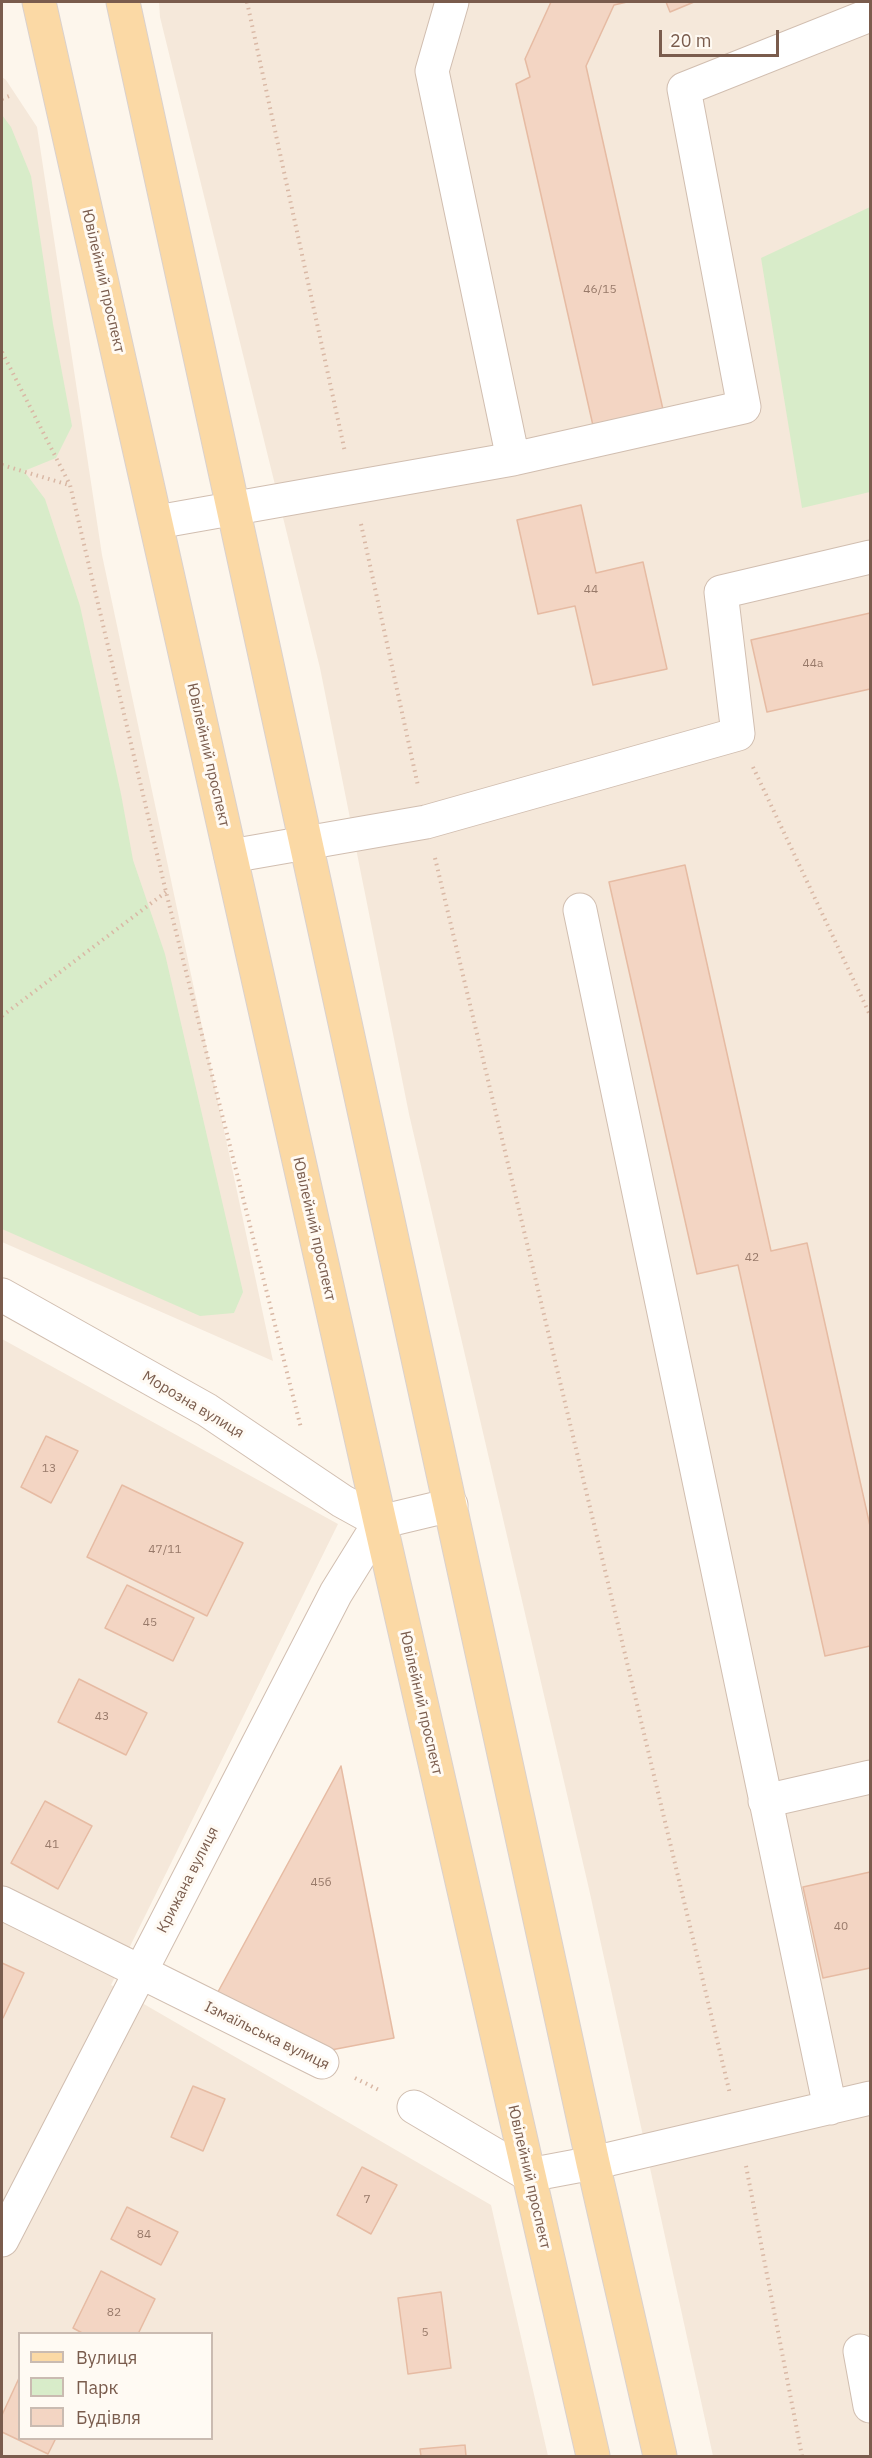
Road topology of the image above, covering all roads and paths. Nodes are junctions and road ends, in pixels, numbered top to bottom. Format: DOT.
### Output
graph roads {
  1 [pos="39,2"];
  2 [pos="123,2"];
  3 [pos="247,2"];
  4 [pos="452,2"];
  5 [pos="870,15"];
  6 [pos="9,96"];
  7 [pos="2,99"];
  8 [pos="2,352"];
  9 [pos="513,459"];
  10 [pos="2,465"];
  11 [pos="70,485"];
  12 [pos="352,486"];
  13 [pos="234,508"];
  14 [pos="157,522"];
  15 [pos="870,556"];
  16 [pos="738,734"];
  17 [pos="426,822"];
  18 [pos="307,843"];
  19 [pos="231,856"];
  20 [pos="166,892"];
  21 [pos="580,910"];
  22 [pos="870,1015"];
  23 [pos="2,1016"];
  24 [pos="2,1295"];
  25 [pos="314,1481"];
  26 [pos="451,1505"];
  27 [pos="380,1522"];
  28 [pos="870,1777"];
  29 [pos="765,1801"];
  30 [pos="2,1904"];
  31 [pos="140,1974"];
  32 [pos="322,2062"];
  33 [pos="870,2098"];
  34 [pos="414,2107"];
  35 [pos="830,2108"];
  36 [pos="739,2129"];
  37 [pos="593,2163"];
  38 [pos="529,2175"];
  39 [pos="2,2240"];
  40 [pos="860,2351"];
  41 [pos="870,2406"];
  42 [pos="593,2457"];
  43 [pos="660,2457"];
  44 [pos="802,2457"];
  1 -- 14 [label="main road, Ювілейний проспект"];
  2 -- 13 [label="main road"];
  3 -- 12 [label="path"];
  4 -- 9 [label="street"];
  5 -- 9 [label="street"];
  6 -- 7 [label="path"];
  8 -- 11 [label="path"];
  9 -- 12 [label="street"];
  10 -- 11 [label="path"];
  11 -- 20 [label="path"];
  12 -- 13 [label="street"];
  12 -- 17 [label="path"];
  13 -- 14 [label="street"];
  13 -- 18 [label="main road"];
  14 -- 19 [label="main road, Ювілейний проспект"];
  15 -- 16 [label="street"];
  16 -- 17 [label="street"];
  16 -- 22 [label="path"];
  17 -- 18 [label="street"];
  17 -- 36 [label="path"];
  18 -- 19 [label="street"];
  18 -- 26 [label="main road"];
  19 -- 27 [label="main road, Ювілейний проспект"];
  20 -- 23 [label="path"];
  20 -- 25 [label="path"];
  21 -- 29 [label="street"];
  24 -- 25 [label="street, Морозна вулиця"];
  25 -- 27 [label="street, Морозна вулиця"];
  26 -- 27 [label="street"];
  26 -- 37 [label="main road"];
  27 -- 31 [label="street, Крижана вулиця"];
  27 -- 38 [label="main road, Ювілейний проспект"];
  28 -- 29 [label="street"];
  29 -- 35 [label="street"];
  30 -- 31 [label="street, Ізмаїльська вулиця"];
  31 -- 32 [label="street, Ізмаїльська вулиця"];
  31 -- 39 [label="street, Крижана вулиця"];
  32 -- 34 [label="path, Ізмаїльська вулиця"];
  33 -- 35 [label="street"];
  34 -- 38 [label="street"];
  35 -- 36 [label="street"];
  36 -- 37 [label="street"];
  36 -- 44 [label="path"];
  37 -- 38 [label="street"];
  37 -- 43 [label="main road"];
  38 -- 42 [label="main road, Ювілейний проспект"];
  40 -- 41 [label="street"];
}
